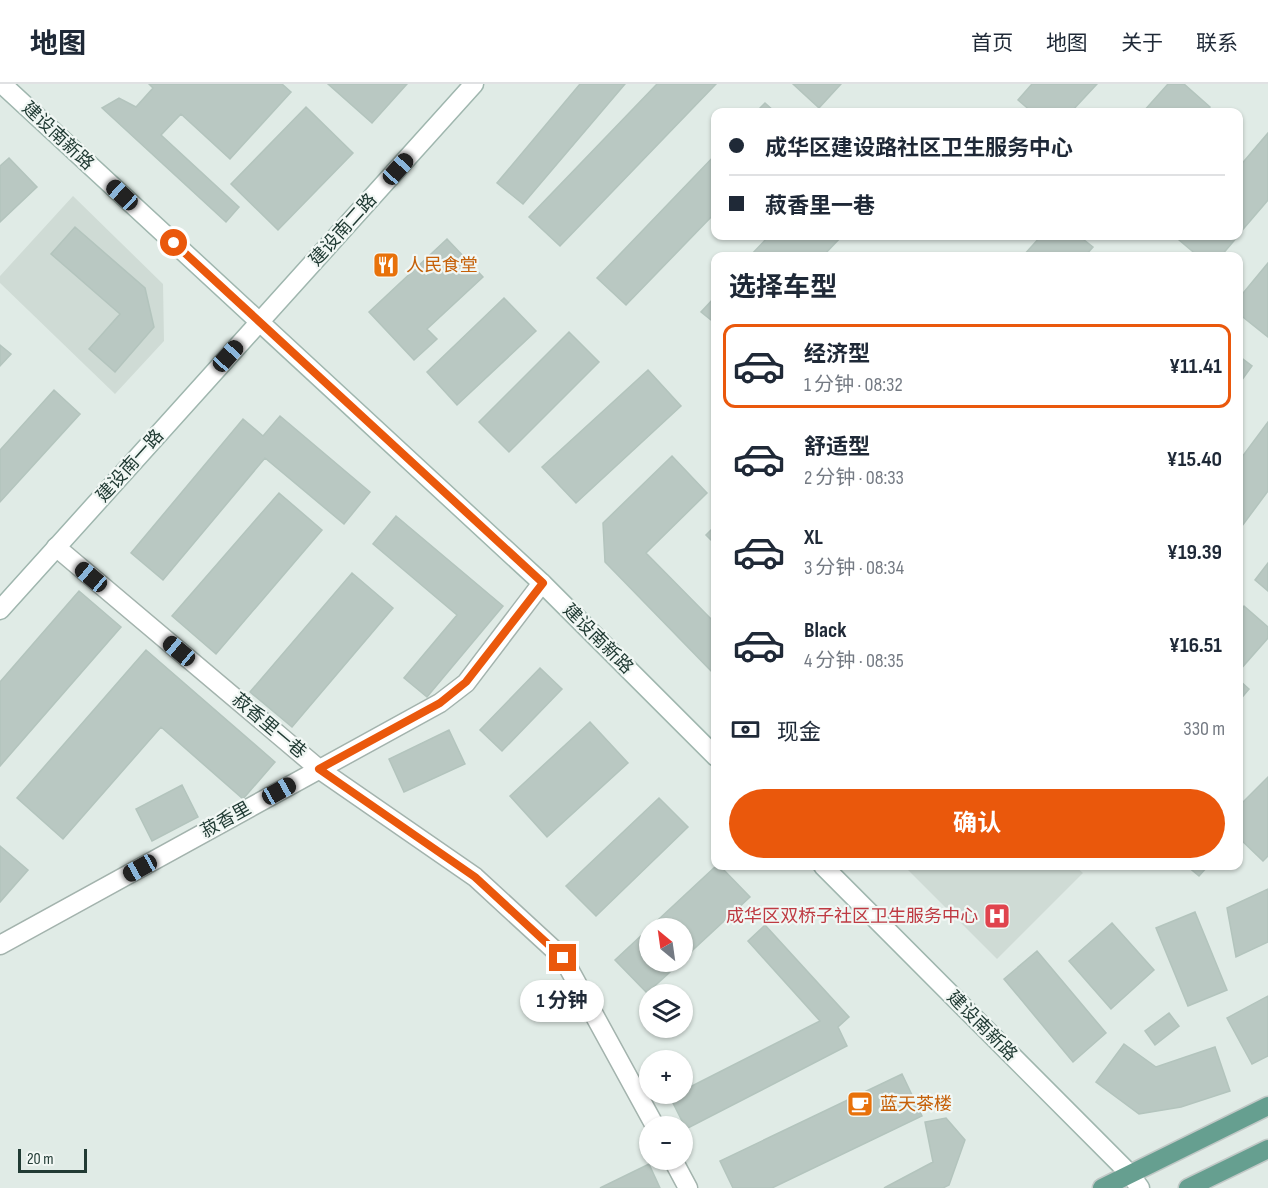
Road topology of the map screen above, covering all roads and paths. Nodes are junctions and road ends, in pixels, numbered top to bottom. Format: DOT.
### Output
graph roads {
  1 [pos="2,84"];
  2 [pos="474,84"];
  3 [pos="260,322"];
  4 [pos="56,547"];
  5 [pos="543,583"];
  6 [pos="0,610"];
  7 [pos="711,752"];
  8 [pos="319,769"];
  9 [pos="827,870"];
  10 [pos="0,945"];
  11 [pos="1268,1106"];
  12 [pos="650,1116"];
  13 [pos="1268,1149"];
  14 [pos="678,1170"];
  15 [pos="1135,1181"];
  16 [pos="688,1188"];
  17 [pos="1102,1188"];
  18 [pos="1188,1188"];
  1 -- 3 [label="street, 建设南新路"];
  2 -- 3 [label="street, 建设南二路"];
  3 -- 4 [label="street, 建设南一路"];
  3 -- 5 [label="street, 建设南新路"];
  4 -- 6 [label="street, 建设南一路"];
  4 -- 8 [label="street, 菽香里一巷"];
  5 -- 7 [label="street, 建设南新路"];
  5 -- 8 [label="street, 菽香里"];
  8 -- 10 [label="street, 菽香里"];
  8 -- 12 [label="street, 菽香里一巷"];
  9 -- 15 [label="street, 建设南新路"];
  11 -- 15 [label="main road"];
  13 -- 18 [label="main road"];
  14 -- 16 [label="street"];
  15 -- 17 [label="main road"];
}
